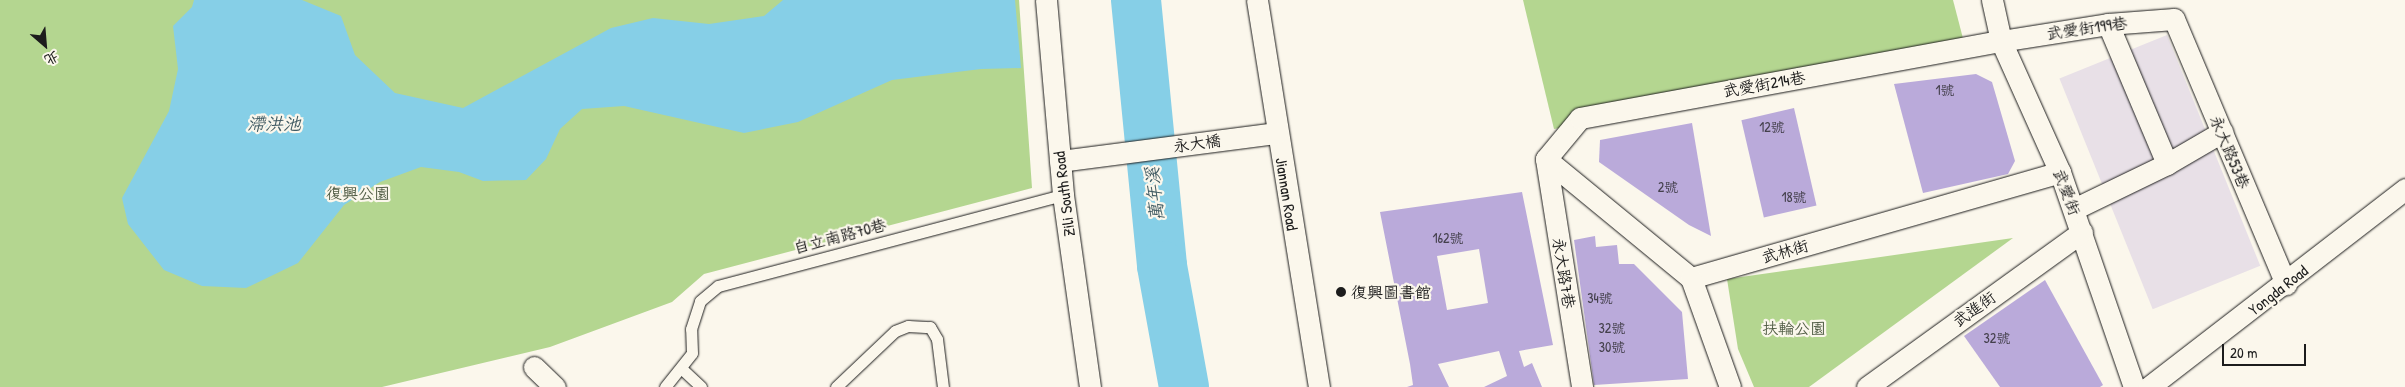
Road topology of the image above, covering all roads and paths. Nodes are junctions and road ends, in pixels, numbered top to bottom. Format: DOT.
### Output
graph roads {
  1 [pos="1046,0"];
  2 [pos="1257,0"];
  3 [pos="1992,0"];
  4 [pos="2174,19"];
  5 [pos="2108,24"];
  6 [pos="2001,41"];
  7 [pos="2222,132"];
  8 [pos="1275,133"];
  9 [pos="1546,158"];
  10 [pos="1060,161"];
  11 [pos="2168,164"];
  12 [pos="2060,172"];
  13 [pos="2405,189"];
  14 [pos="1063,195"];
  15 [pos="2074,209"];
  16 [pos="2082,232"];
  17 [pos="1691,278"];
  18 [pos="2286,284"];
  19 [pos="534,367"];
  20 [pos="682,369"];
  21 [pos="554,387"];
  22 [pos="665,387"];
  23 [pos="700,387"];
  24 [pos="836,387"];
  25 [pos="943,387"];
  26 [pos="1090,387"];
  27 [pos="1319,387"];
  28 [pos="1582,387"];
  29 [pos="1730,387"];
  30 [pos="1867,387"];
  31 [pos="2134,387"];
  32 [pos="2149,387"];
  1 -- 10 [label="street, Zili South Road"];
  2 -- 8 [label="street, Jiannan Road"];
  3 -- 6 [label="street, 武愛街"];
  4 -- 5 [label="street, 武愛街199巷"];
  4 -- 7 [label="street, 永大路53巷"];
  5 -- 6 [label="street, 武愛街199巷"];
  5 -- 11 [label="street"];
  6 -- 9 [label="street, 武愛街214巷"];
  6 -- 12 [label="street, 武愛街"];
  7 -- 11 [label="street"];
  7 -- 18 [label="street, 永大路53巷"];
  8 -- 10 [label="street, 永大橋"];
  8 -- 27 [label="street, Jiannan Road"];
  9 -- 17 [label="street"];
  9 -- 28 [label="street, 永大路7巷"];
  10 -- 14 [label="street, Zili South Road"];
  11 -- 15 [label="street"];
  12 -- 15 [label="street, 武愛街"];
  12 -- 17 [label="street, 武林街"];
  13 -- 18 [label="street, Yongda Road"];
  14 -- 20 [label="lane, 自立南路70巷"];
  14 -- 26 [label="street, Zili South Road"];
  15 -- 16 [label="street, 武愛街"];
  16 -- 30 [label="street, 武進街"];
  16 -- 31 [label="street, 武愛街"];
  17 -- 29 [label="street"];
  18 -- 32 [label="street, Yongda Road"];
  19 -- 21 [label="street"];
  20 -- 22 [label="lane, 自立南路70巷"];
  20 -- 23 [label="lane"];
  24 -- 25 [label="lane"];
}
